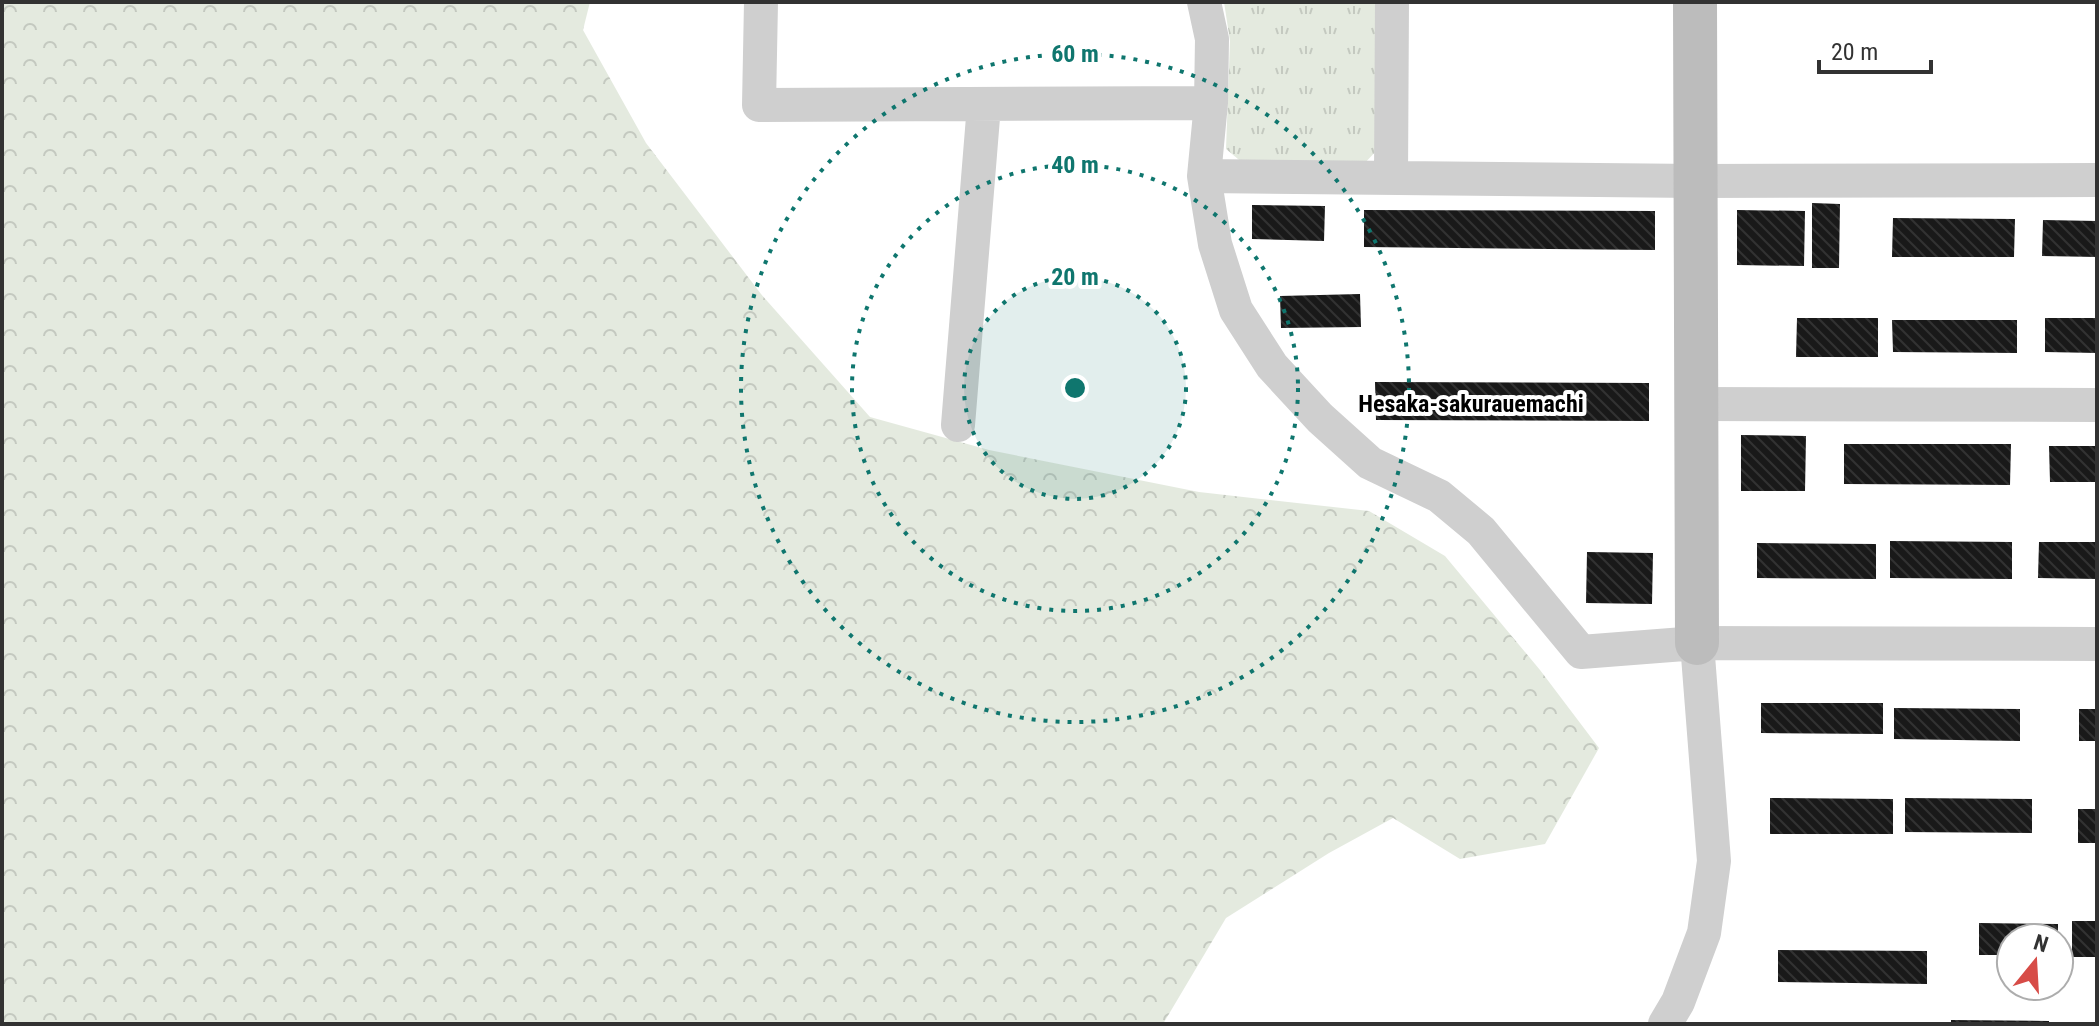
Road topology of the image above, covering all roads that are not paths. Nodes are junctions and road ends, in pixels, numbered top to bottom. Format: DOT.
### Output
graph roads {
  1 [pos="761,2"];
  2 [pos="1204,2"];
  3 [pos="1392,2"];
  4 [pos="1695,2"];
  5 [pos="1211,103"];
  6 [pos="984,105"];
  7 [pos="1204,176"];
  8 [pos="1391,177"];
  9 [pos="2097,180"];
  10 [pos="1696,181"];
  11 [pos="1697,404"];
  12 [pos="2097,405"];
  13 [pos="958,425"];
  14 [pos="1697,643"];
  15 [pos="2097,644"];
  16 [pos="1665,1024"];
  1 -- 6 [label="street"];
  2 -- 5 [label="street"];
  3 -- 8 [label="street"];
  4 -- 10 [label="street"];
  5 -- 6 [label="street"];
  5 -- 7 [label="street"];
  6 -- 13 [label="street"];
  7 -- 8 [label="street"];
  7 -- 14 [label="street"];
  8 -- 10 [label="street"];
  9 -- 10 [label="street"];
  10 -- 11 [label="street"];
  11 -- 12 [label="street"];
  11 -- 14 [label="street"];
  14 -- 15 [label="street"];
  14 -- 16 [label="street"];
}
